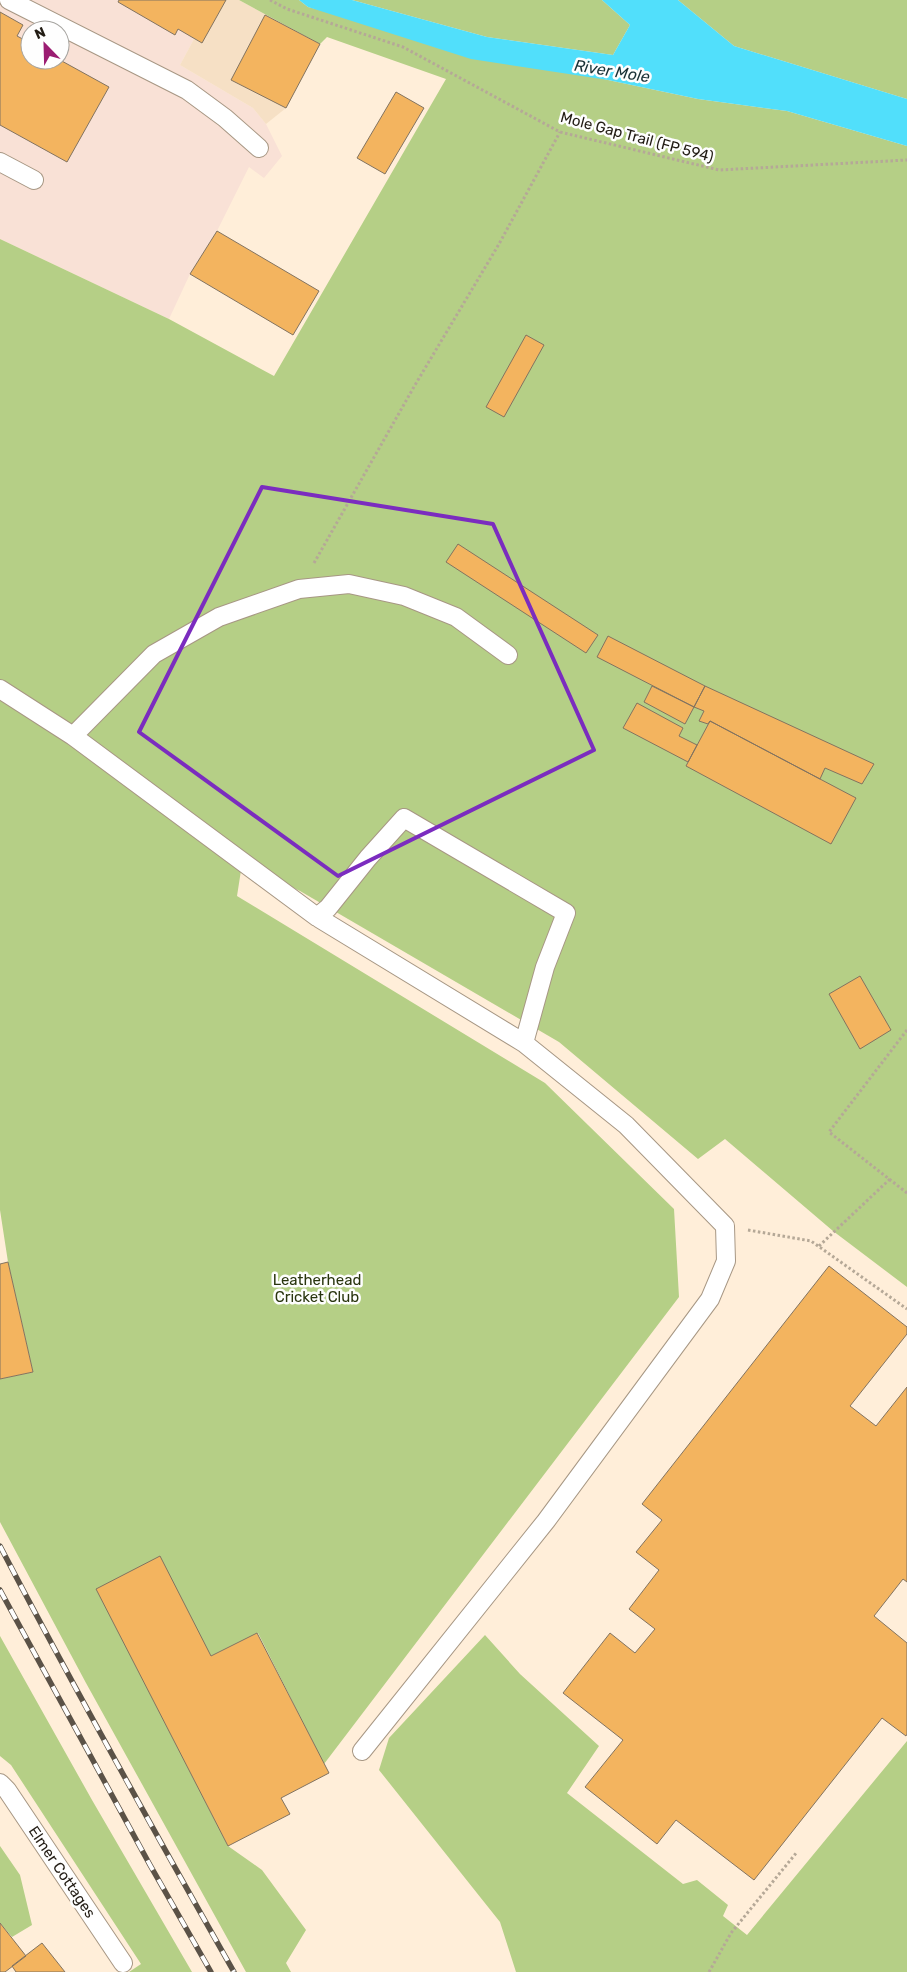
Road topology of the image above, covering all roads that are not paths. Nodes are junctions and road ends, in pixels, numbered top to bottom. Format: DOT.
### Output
graph roads {
  1 [pos="9,0"];
  2 [pos="258,148"];
  3 [pos="0,162"];
  4 [pos="34,180"];
  5 [pos="508,656"];
  6 [pos="0,689"];
  7 [pos="73,736"];
  8 [pos="316,917"];
  9 [pos="524,1043"];
  10 [pos="362,1750"];
  11 [pos="0,1783"];
  12 [pos="123,1963"];
  1 -- 2 [label="lane"];
  3 -- 4 [label="lane"];
  5 -- 7 [label="lane"];
  6 -- 7 [label="lane"];
  7 -- 8 [label="lane"];
  8 -- 9 [label="lane"];
  8 -- 9 [label="lane"];
  9 -- 10 [label="lane"];
  11 -- 12 [label="lane, Elmer Cottages"];
}
